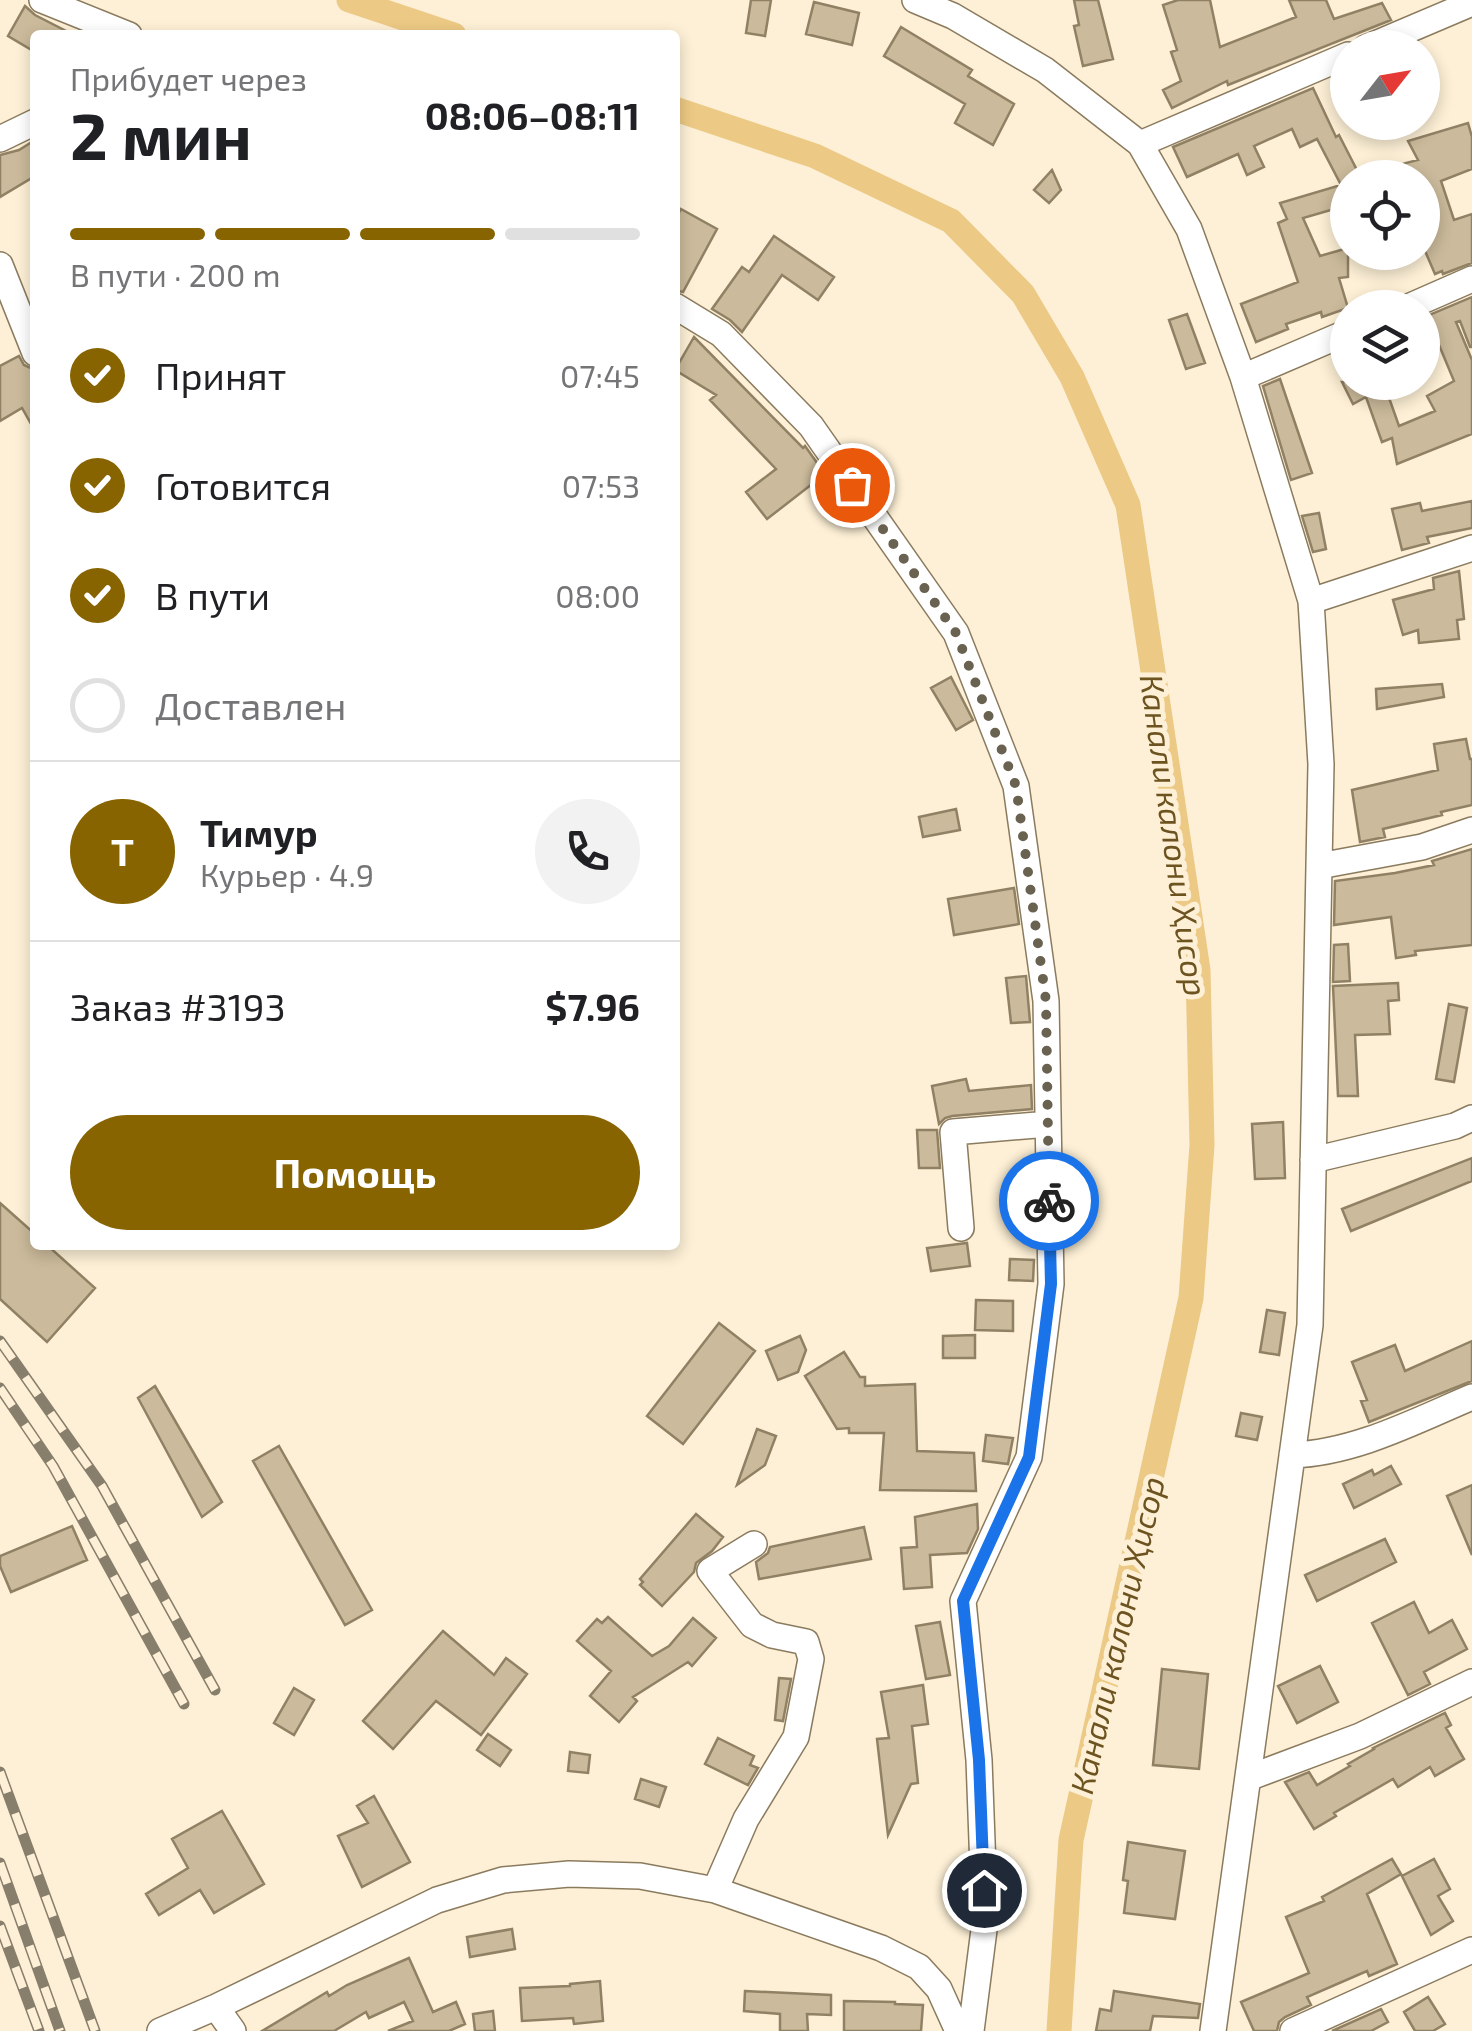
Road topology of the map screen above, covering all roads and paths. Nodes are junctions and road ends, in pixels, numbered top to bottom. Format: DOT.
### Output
graph roads {
  1 [pos="42,0"];
  2 [pos="915,0"];
  3 [pos="1472,2"];
  4 [pos="117,30"];
  5 [pos="1407,30"];
  6 [pos="1330,64"];
  7 [pos="30,124"];
  8 [pos="0,138"];
  9 [pos="1140,144"];
  10 [pos="0,266"];
  11 [pos="1472,279"];
  12 [pos="1440,293"];
  13 [pos="680,309"];
  14 [pos="1330,340"];
  15 [pos="30,341"];
  16 [pos="1243,377"];
  17 [pos="1472,548"];
  18 [pos="1311,602"];
  19 [pos="1472,830"];
  20 [pos="1319,866"];
  21 [pos="1472,1118"];
  22 [pos="1048,1124"];
  23 [pos="1313,1160"];
  24 [pos="962,1228"];
  25 [pos="1472,1397"];
  26 [pos="1292,1455"];
  27 [pos="754,1544"];
  28 [pos="1472,1682"];
  29 [pos="1248,1778"];
  30 [pos="715,1890"];
  31 [pos="1472,1950"];
  32 [pos="216,2007"];
  33 [pos="160,2031"];
  34 [pos="233,2031"];
  35 [pos="958,2031"];
  36 [pos="970,2031"];
  37 [pos="1214,2031"];
  38 [pos="1292,2031"];
  1 -- 4 [label="street"];
  2 -- 9 [label="street"];
  3 -- 5 [label="street"];
  6 -- 9 [label="street"];
  7 -- 8 [label="street"];
  9 -- 16 [label="street"];
  10 -- 15 [label="street"];
  11 -- 12 [label="street"];
  13 -- 22 [label="street"];
  14 -- 16 [label="street"];
  16 -- 18 [label="street"];
  17 -- 18 [label="street"];
  18 -- 20 [label="street"];
  19 -- 20 [label="street"];
  20 -- 23 [label="street"];
  21 -- 23 [label="street"];
  22 -- 24 [label="street"];
  22 -- 36 [label="street"];
  23 -- 26 [label="street"];
  25 -- 26 [label="street"];
  26 -- 29 [label="street"];
  27 -- 30 [label="street"];
  28 -- 29 [label="street"];
  29 -- 37 [label="street"];
  30 -- 32 [label="street"];
  30 -- 35 [label="street"];
  31 -- 38 [label="street"];
  32 -- 33 [label="street"];
  32 -- 34 [label="street"];
}
